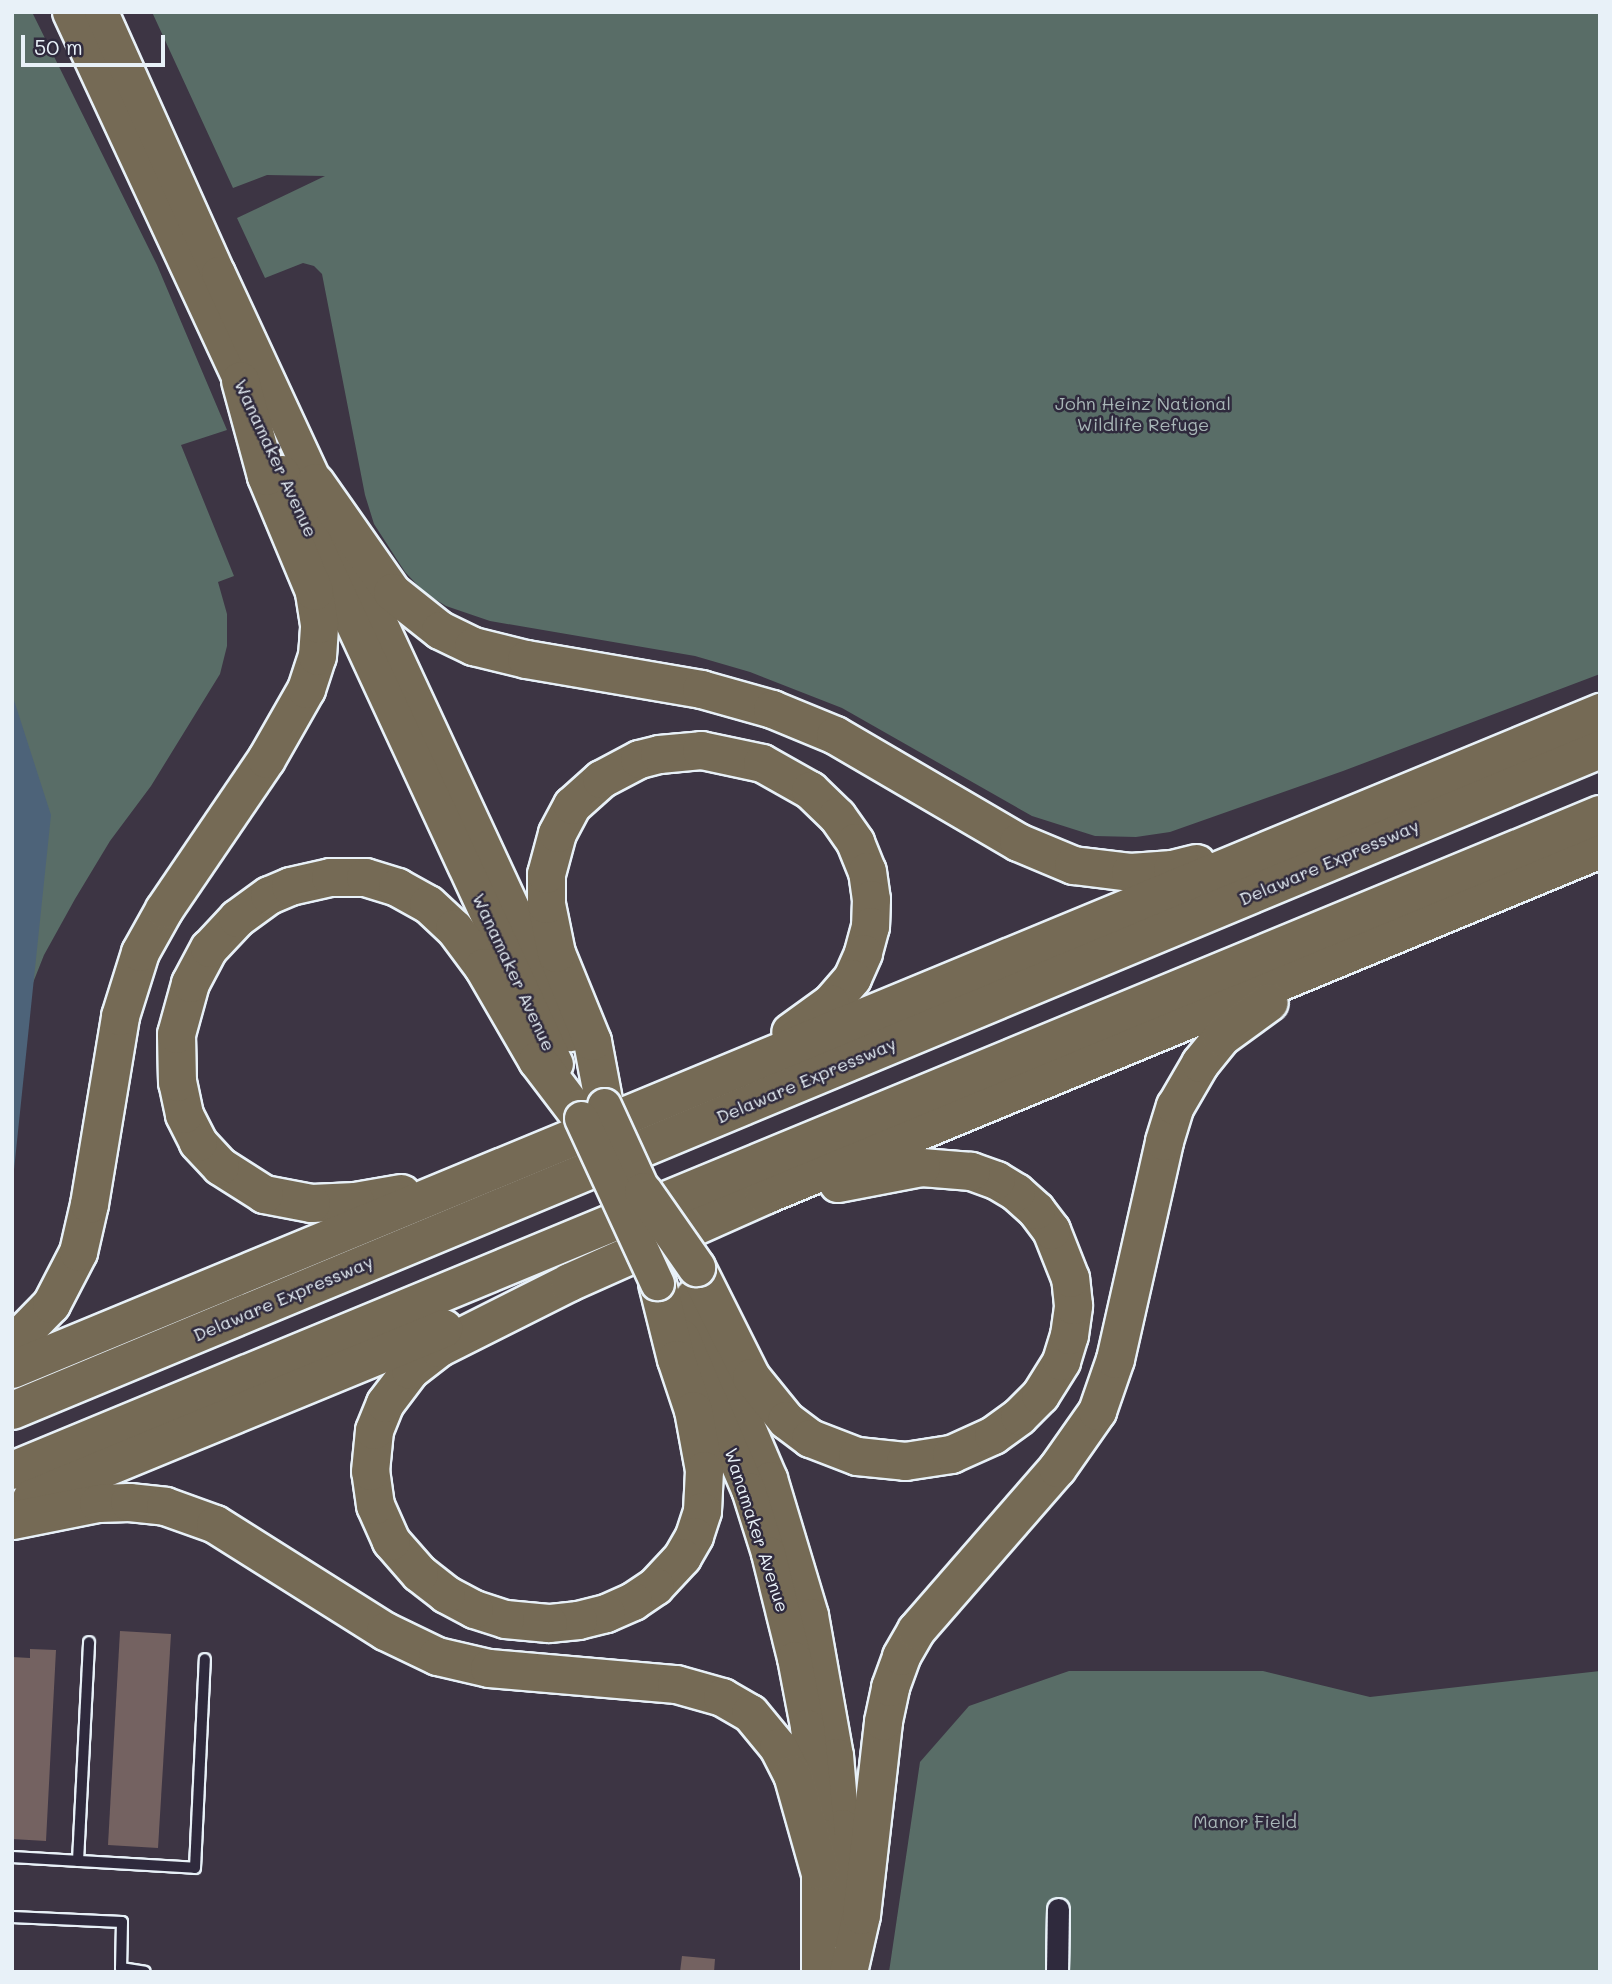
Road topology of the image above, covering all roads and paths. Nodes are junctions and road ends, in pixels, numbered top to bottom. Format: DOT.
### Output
graph roads {
  1 [pos="69,12"];
  2 [pos="101,12"];
  3 [pos="240,380"];
  4 [pos="316,482"];
  5 [pos="1600,712"];
  6 [pos="1600,749"];
  7 [pos="1600,814"];
  8 [pos="1341,819"];
  9 [pos="1600,849"];
  10 [pos="1369,944"];
  11 [pos="671,1097"];
  12 [pos="593,1111"];
  13 [pos="506,1165"];
  14 [pos="643,1191"];
  15 [pos="713,1221"];
  16 [pos="678,1274"];
  17 [pos="569,1282"];
  18 [pos="12,1344"];
  19 [pos="12,1369"];
  20 [pos="12,1410"];
  21 [pos="12,1469"];
  22 [pos="12,1506"];
  23 [pos="12,1520"];
  24 [pos="89,1642"];
  25 [pos="205,1658"];
  26 [pos="12,1857"];
  27 [pos="78,1861"];
  28 [pos="819,1870"];
  29 [pos="1058,1909"];
  30 [pos="12,1917"];
  31 [pos="145,1972"];
  32 [pos="818,1972"];
  33 [pos="846,1972"];
  34 [pos="1056,1972"];
  1 -- 3 [label="main road, Wanamaker Avenue"];
  2 -- 4 [label="main road, Wanamaker Avenue"];
  3 -- 12 [label="main road, Wanamaker Avenue"];
  3 -- 18 [label="highway"];
  4 -- 8 [label="highway"];
  4 -- 12 [label="main road, Wanamaker Avenue"];
  5 -- 8 [label="highway"];
  6 -- 20 [label="highway, Delaware Expressway"];
  7 -- 21 [label="highway"];
  8 -- 11 [label="highway"];
  9 -- 10 [label="highway"];
  10 -- 15 [label="highway"];
  10 -- 33 [label="highway"];
  11 -- 12 [label="highway"];
  11 -- 13 [label="highway"];
  12 -- 13 [label="highway"];
  12 -- 14 [label="main road, Wanamaker Avenue, bridge"];
  12 -- 16 [label="main road, Wanamaker Avenue, bridge"];
  13 -- 19 [label="highway"];
  14 -- 16 [label="highway, bridge"];
  15 -- 16 [label="highway"];
  15 -- 17 [label="highway"];
  16 -- 17 [label="highway"];
  16 -- 28 [label="main road, Wanamaker Avenue"];
  16 -- 33 [label="main road, Wanamaker Avenue"];
  17 -- 22 [label="highway"];
  23 -- 28 [label="highway"];
  24 -- 27 [label="lane"];
  25 -- 27 [label="lane"];
  26 -- 27 [label="lane"];
  28 -- 32 [label="main road, Wanamaker Avenue"];
  29 -- 34 [label="street"];
  30 -- 31 [label="lane"];
}
